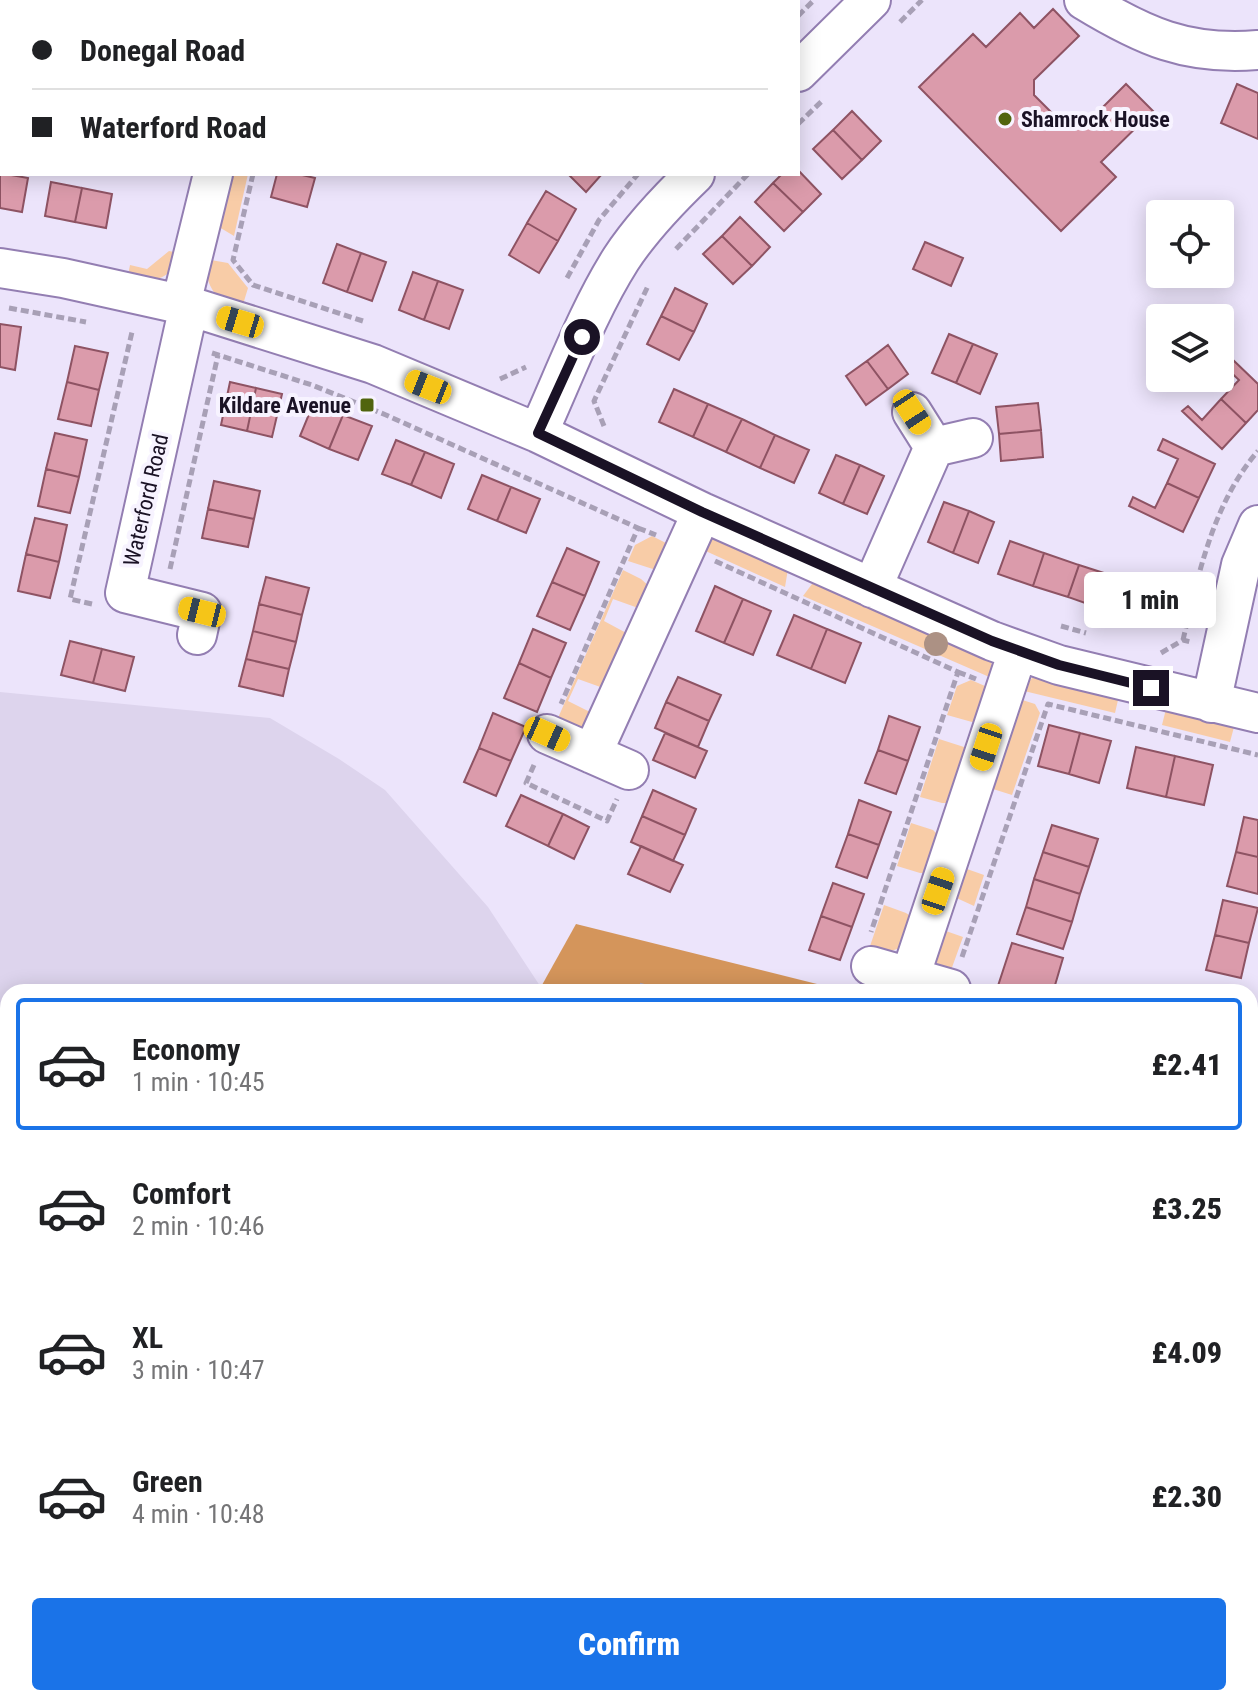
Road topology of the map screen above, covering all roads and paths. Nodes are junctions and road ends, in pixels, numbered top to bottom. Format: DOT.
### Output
graph roads {
  1 [pos="871,0"];
  2 [pos="1084,0"];
  3 [pos="1258,50"];
  4 [pos="800,70"];
  5 [pos="213,176"];
  6 [pos="253,176"];
  7 [pos="636,176"];
  8 [pos="693,176"];
  9 [pos="746,176"];
  10 [pos="667,258"];
  11 [pos="0,268"];
  12 [pos="649,285"];
  13 [pos="561,289"];
  14 [pos="185,305"];
  15 [pos="0,306"];
  16 [pos="97,324"];
  17 [pos="370,324"];
  18 [pos="121,329"];
  19 [pos="181,344"];
  20 [pos="531,356"];
  21 [pos="498,380"];
  22 [pos="912,412"];
  23 [pos="605,429"];
  24 [pos="538,433"];
  25 [pos="973,438"];
  26 [pos="934,447"];
  27 [pos="702,512"];
  28 [pos="1258,525"];
  29 [pos="701,554"];
  30 [pos="872,588"];
  31 [pos="1046,622"];
  32 [pos="1089,634"];
  33 [pos="197,635"];
  34 [pos="1146,649"];
  35 [pos="1223,649"];
  36 [pos="1018,651"];
  37 [pos="1211,703"];
  38 [pos="1258,713"];
  39 [pos="547,734"];
  40 [pos="592,754"];
  41 [pos="1258,755"];
  42 [pos="629,770"];
  43 [pos="870,954"];
  44 [pos="910,977"];
  45 [pos="934,984"];
  46 [pos="953,984"];
  1 -- 4 [label="street"];
  2 -- 3 [label="street"];
  5 -- 14 [label="street"];
  6 -- 17 [label="path"];
  7 -- 13 [label="path"];
  8 -- 24 [label="street"];
  9 -- 10 [label="path"];
  11 -- 14 [label="street"];
  12 -- 23 [label="path"];
  14 -- 19 [label="street, Waterford Road"];
  14 -- 24 [label="street"];
  15 -- 16 [label="path"];
  18 -- 19 [label="path"];
  19 -- 33 [label="street, Waterford Road"];
  19 -- 39 [label="path"];
  20 -- 21 [label="path"];
  22 -- 26 [label="street"];
  24 -- 27 [label="street"];
  25 -- 26 [label="street"];
  26 -- 30 [label="street"];
  27 -- 30 [label="street"];
  27 -- 40 [label="street"];
  28 -- 35 [label="street"];
  29 -- 43 [label="path"];
  30 -- 36 [label="street"];
  31 -- 32 [label="path"];
  34 -- 35 [label="path"];
  35 -- 37 [label="street"];
  36 -- 37 [label="street"];
  36 -- 44 [label="street"];
  37 -- 38 [label="street"];
  39 -- 40 [label="street"];
  39 -- 42 [label="path"];
  40 -- 42 [label="street"];
  41 -- 46 [label="path"];
  43 -- 44 [label="street"];
  44 -- 45 [label="street"];
}
